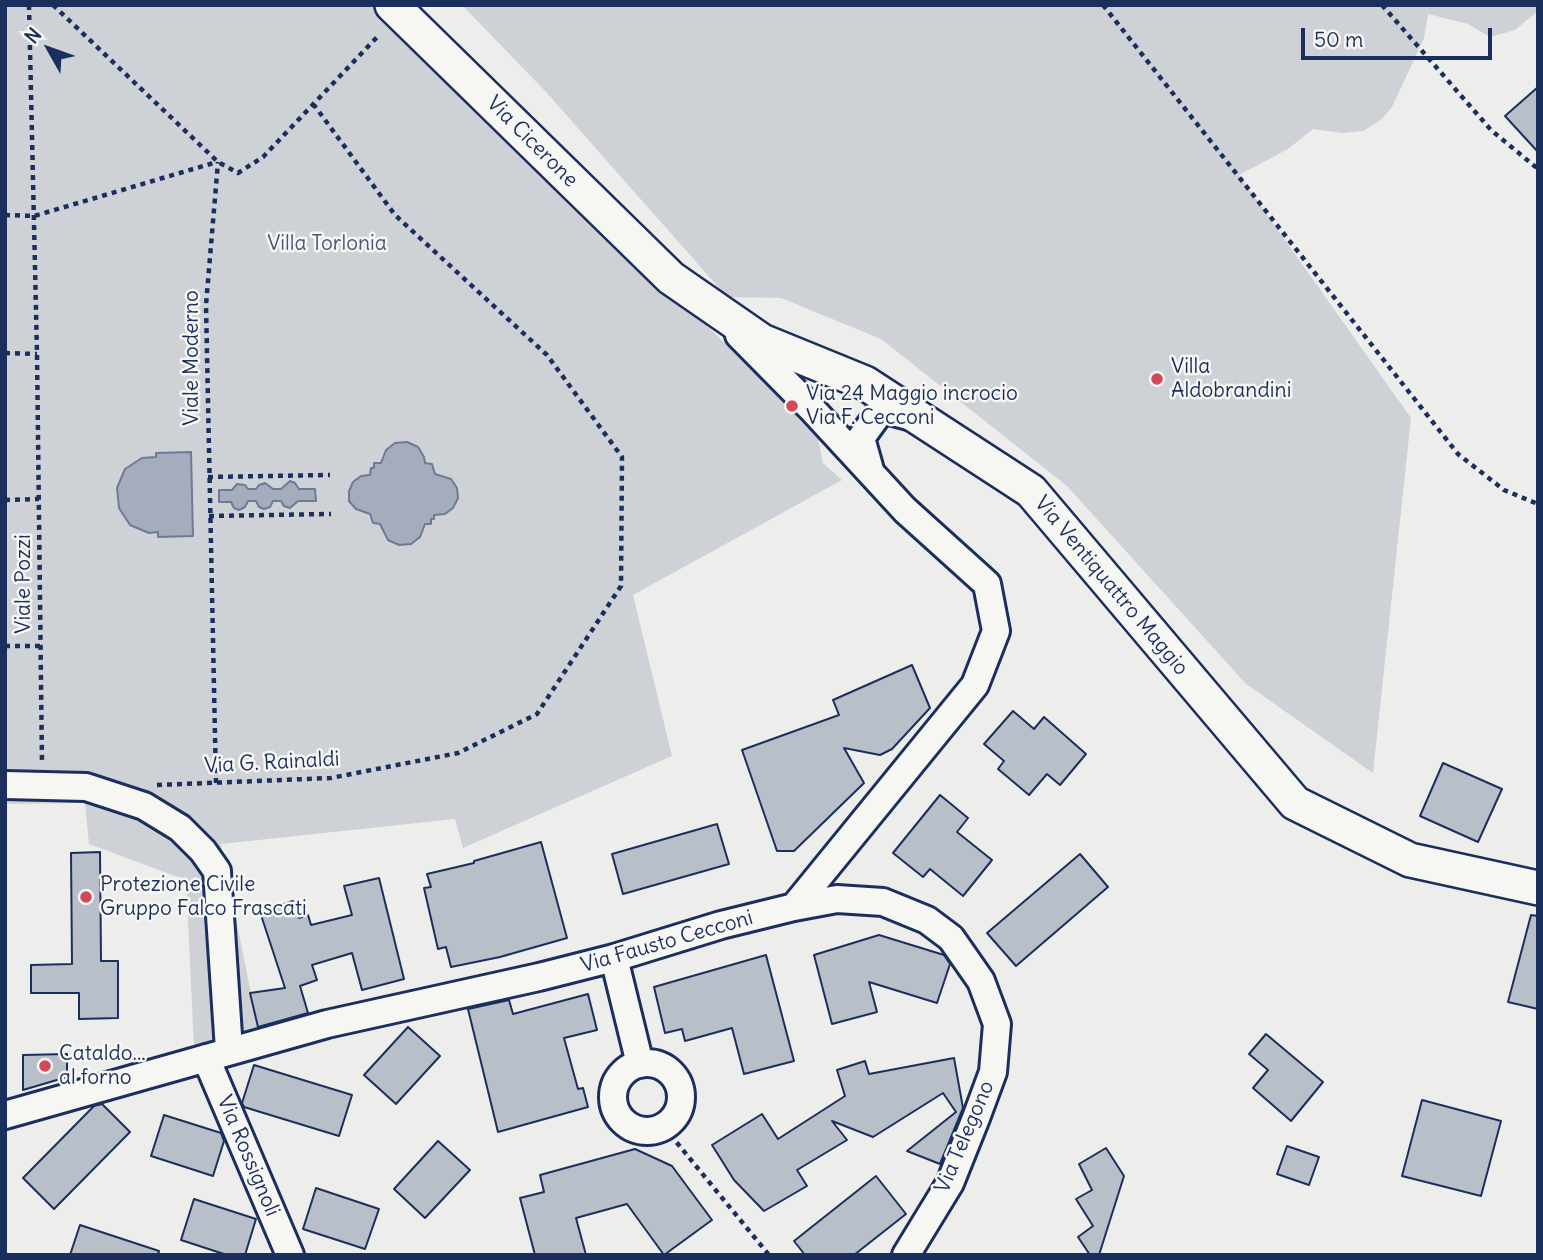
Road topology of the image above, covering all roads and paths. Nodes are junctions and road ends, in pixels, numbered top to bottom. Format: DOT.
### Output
graph roads {
  1 [pos="29,5"];
  2 [pos="52,5"];
  3 [pos="1102,5"];
  4 [pos="1382,5"];
  5 [pos="397,9"];
  6 [pos="314,105"];
  7 [pos="218,162"];
  8 [pos="1538,169"];
  9 [pos="5,215"];
  10 [pos="34,216"];
  11 [pos="671,278"];
  12 [pos="708,304"];
  13 [pos="5,353"];
  14 [pos="37,354"];
  15 [pos="923,421"];
  16 [pos="330,475"];
  17 [pos="871,475"];
  18 [pos="208,477"];
  19 [pos="39,499"];
  20 [pos="5,500"];
  21 [pos="1538,504"];
  22 [pos="331,514"];
  23 [pos="209,516"];
  24 [pos="5,646"];
  25 [pos="40,646"];
  26 [pos="216,783"];
  27 [pos="5,785"];
  28 [pos="42,785"];
  29 [pos="151,785"];
  30 [pos="1538,888"];
  31 [pos="794,907"];
  32 [pos="614,958"];
  33 [pos="218,1054"];
  34 [pos="640,1064"];
  35 [pos="5,1115"];
  36 [pos="664,1127"];
  37 [pos="290,1255"];
  38 [pos="769,1255"];
  39 [pos="905,1255"];
  1 -- 10 [label="path, Viale Pozzi"];
  2 -- 7 [label="path"];
  3 -- 21 [label="path"];
  4 -- 8 [label="path"];
  5 -- 6 [label="path"];
  5 -- 11 [label="main road, Via Cicerone"];
  6 -- 7 [label="path"];
  6 -- 26 [label="path, Via G. Rainaldi"];
  7 -- 10 [label="path"];
  7 -- 18 [label="path, Viale Moderno"];
  9 -- 10 [label="path"];
  10 -- 14 [label="path, Viale Pozzi"];
  11 -- 12 [label="main road, Via Ventiquattro Maggio"];
  12 -- 15 [label="main road, Via Ventiquattro Maggio"];
  12 -- 17 [label="street"];
  13 -- 14 [label="path"];
  14 -- 19 [label="path, Viale Pozzi"];
  15 -- 17 [label="street"];
  15 -- 30 [label="main road, Via Ventiquattro Maggio"];
  16 -- 18 [label="path"];
  17 -- 31 [label="street"];
  18 -- 23 [label="path, Viale Moderno"];
  19 -- 20 [label="path"];
  19 -- 25 [label="path, Viale Pozzi"];
  22 -- 23 [label="path"];
  23 -- 26 [label="path, Viale Moderno"];
  24 -- 25 [label="path"];
  25 -- 28 [label="path, Viale Pozzi"];
  26 -- 29 [label="path, Via G. Rainaldi"];
  27 -- 28 [label="street, Via Rossignoli"];
  28 -- 33 [label="street, Via Rossignoli"];
  31 -- 32 [label="street, Via Fausto Cecconi"];
  31 -- 39 [label="street, Via Telegono"];
  32 -- 33 [label="street, Via Fausto Cecconi"];
  32 -- 34 [label="street"];
  33 -- 35 [label="street, Via Fausto Cecconi"];
  33 -- 37 [label="street, Via Rossignoli"];
  34 -- 36 [label="street"];
  34 -- 36 [label="street"];
  36 -- 38 [label="path"];
}
